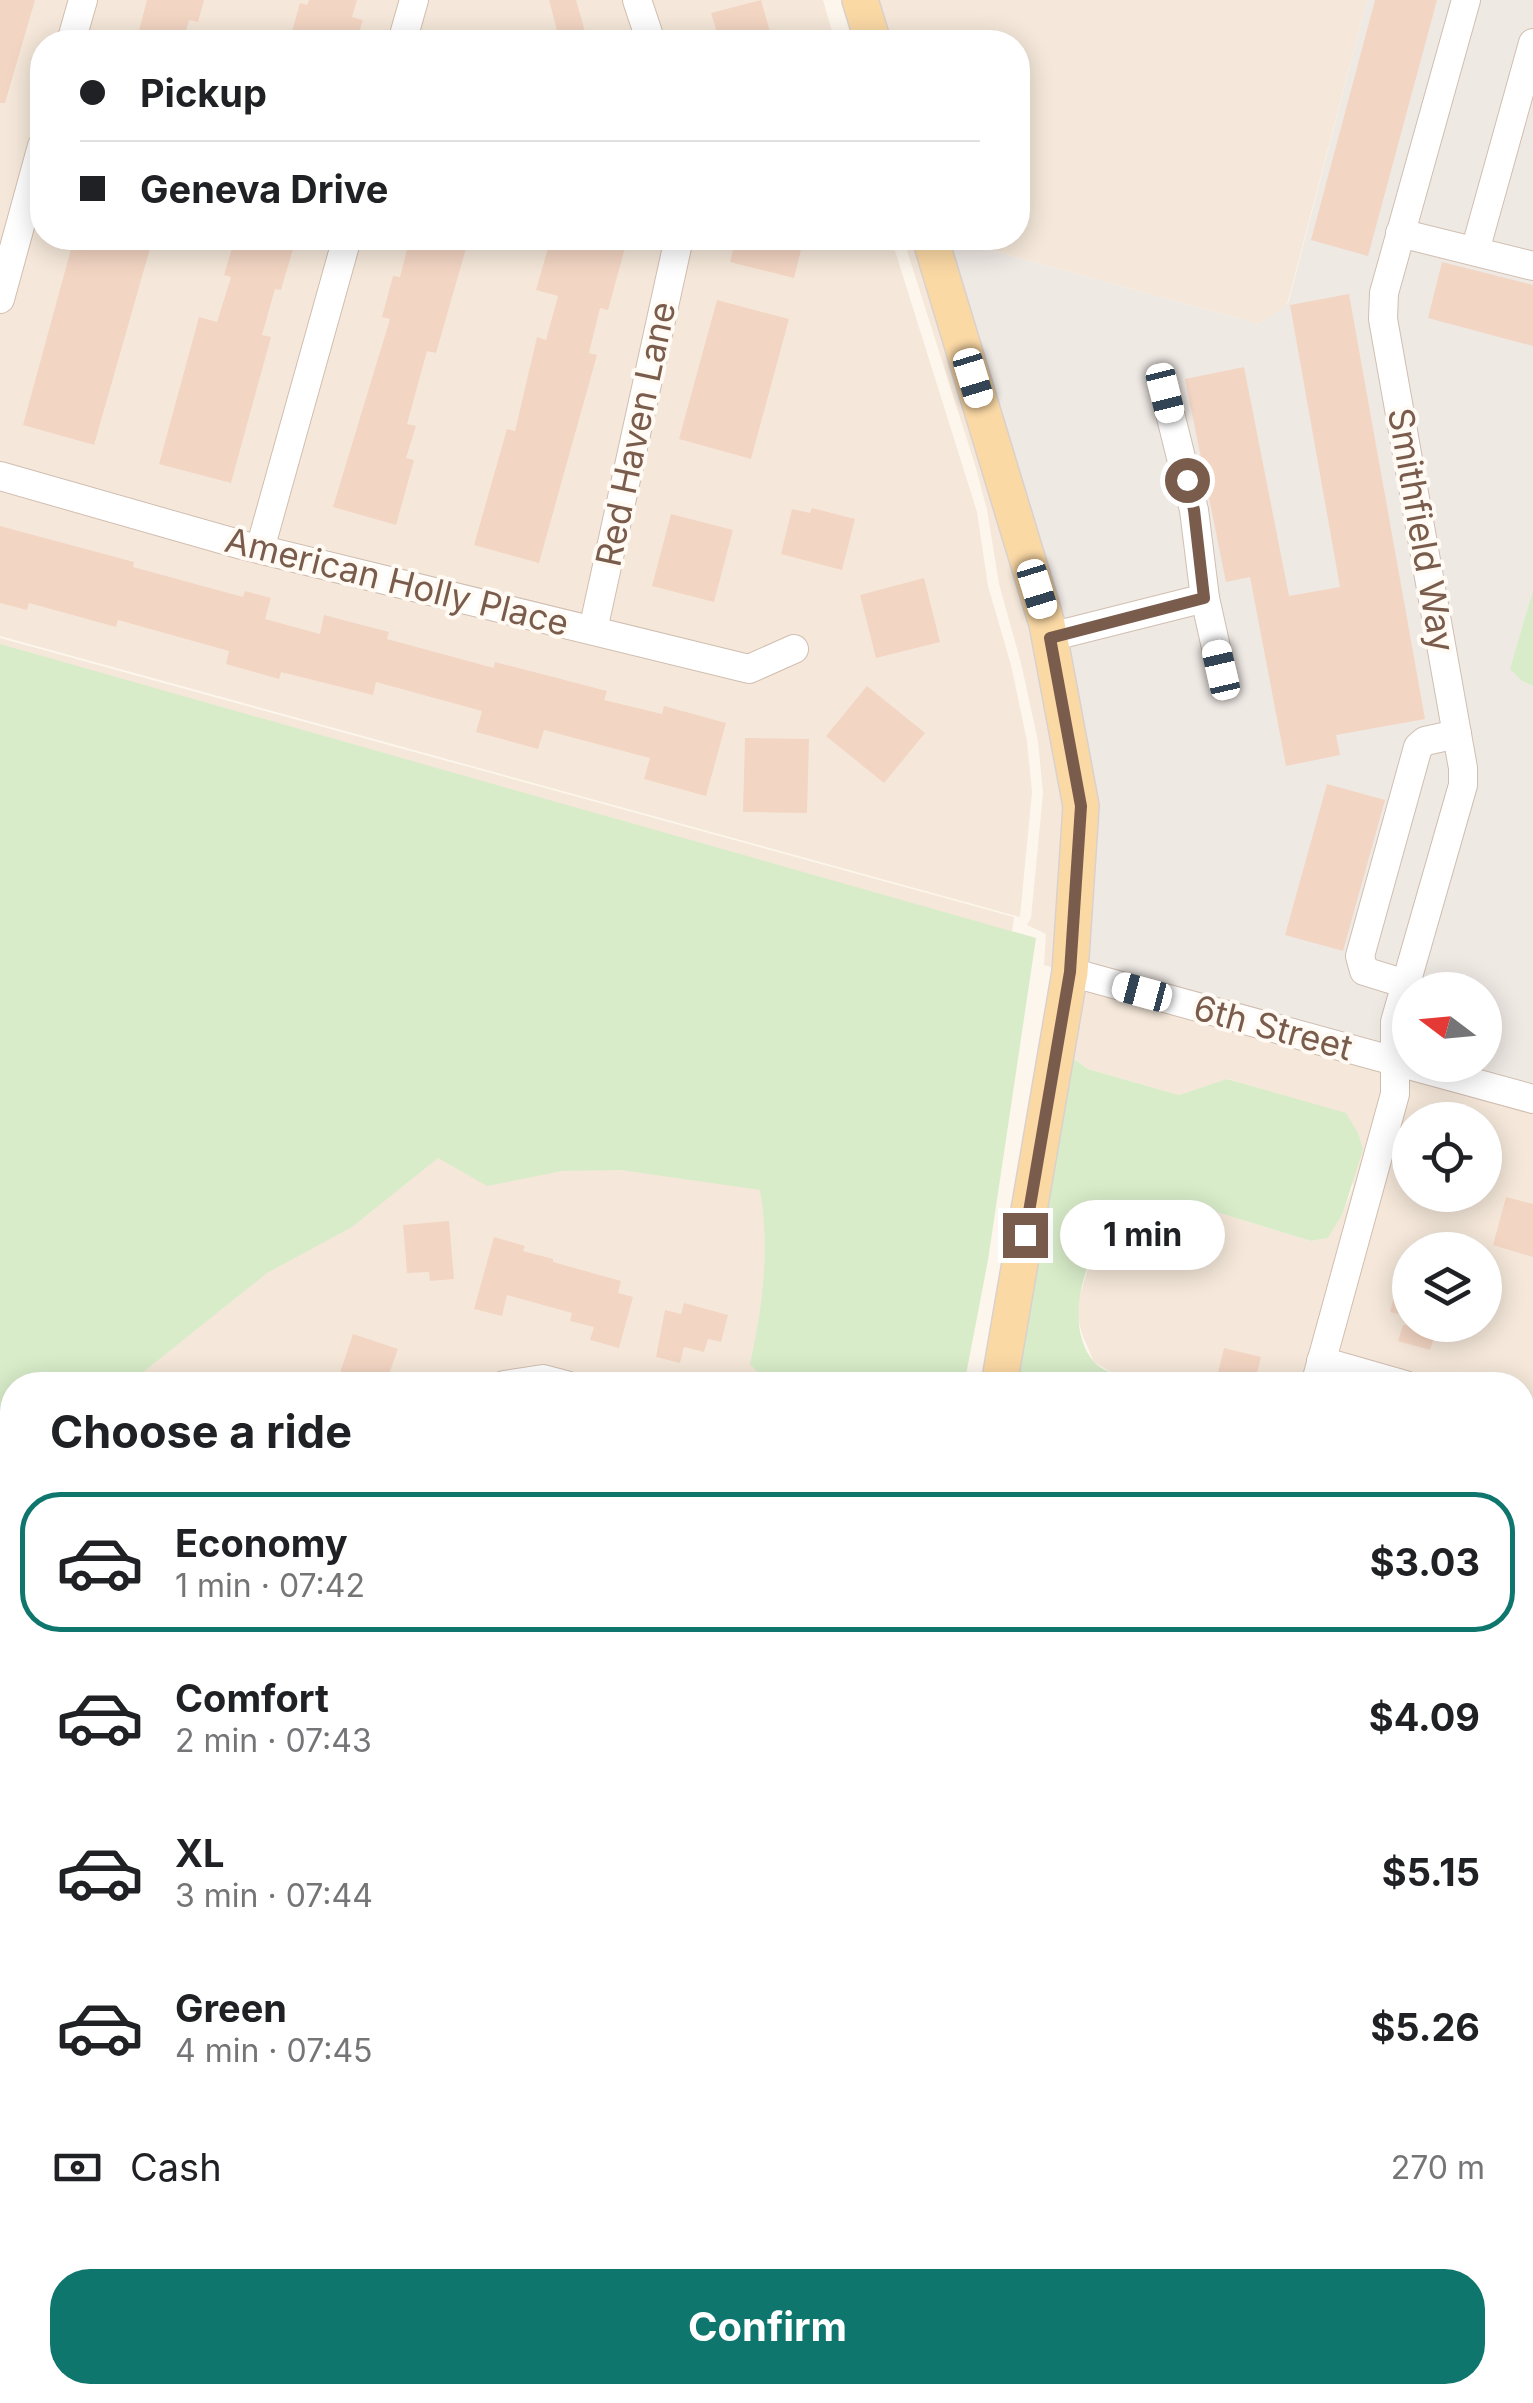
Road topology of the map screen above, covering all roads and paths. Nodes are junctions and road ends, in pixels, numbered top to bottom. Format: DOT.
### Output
graph roads {
  1 [pos="83,0"];
  2 [pos="414,0"];
  3 [pos="637,0"];
  4 [pos="860,0"];
  5 [pos="1466,0"];
  6 [pos="74,30"];
  7 [pos="405,30"];
  8 [pos="647,30"];
  9 [pos="869,30"];
  10 [pos="1533,42"];
  11 [pos="30,190"];
  12 [pos="1400,233"];
  13 [pos="344,250"];
  14 [pos="675,250"];
  15 [pos="934,250"];
  16 [pos="1474,251"];
  17 [pos="1533,266"];
  18 [pos="0,299"];
  19 [pos="1165,393"];
  20 [pos="0,476"];
  21 [pos="260,549"];
  22 [pos="1204,598"];
  23 [pos="593,630"];
  24 [pos="1050,638"];
  25 [pos="794,649"];
  26 [pos="1221,670"];
  27 [pos="1458,734"];
  28 [pos="1070,972"];
  29 [pos="1409,972"];
  30 [pos="1392,980"];
  31 [pos="1392,1060"];
  32 [pos="1395,1082"];
  33 [pos="1471,1082"];
  34 [pos="1533,1099"];
  35 [pos="1001,1372"];
  36 [pos="1318,1372"];
  1 -- 6 [label="street"];
  2 -- 7 [label="street"];
  3 -- 8 [label="street"];
  4 -- 9 [label="main road"];
  5 -- 12 [label="street, Smithfield Way"];
  10 -- 16 [label="street"];
  11 -- 18 [label="street"];
  12 -- 16 [label="street"];
  12 -- 27 [label="street, Smithfield Way"];
  13 -- 21 [label="street"];
  14 -- 23 [label="street, Red Haven Lane"];
  15 -- 24 [label="main road"];
  16 -- 17 [label="street"];
  19 -- 22 [label="street"];
  20 -- 21 [label="street, American Holly Place"];
  21 -- 23 [label="street, American Holly Place"];
  22 -- 24 [label="street"];
  22 -- 26 [label="street"];
  23 -- 25 [label="street, American Holly Place"];
  24 -- 28 [label="main road"];
  27 -- 29 [label="street, Smithfield Way"];
  27 -- 30 [label="street"];
  28 -- 31 [label="street, 6th Street"];
  28 -- 35 [label="main road"];
  32 -- 36 [label="street, Smithfield Way"];
  33 -- 34 [label="street, 6th Street"];
}
